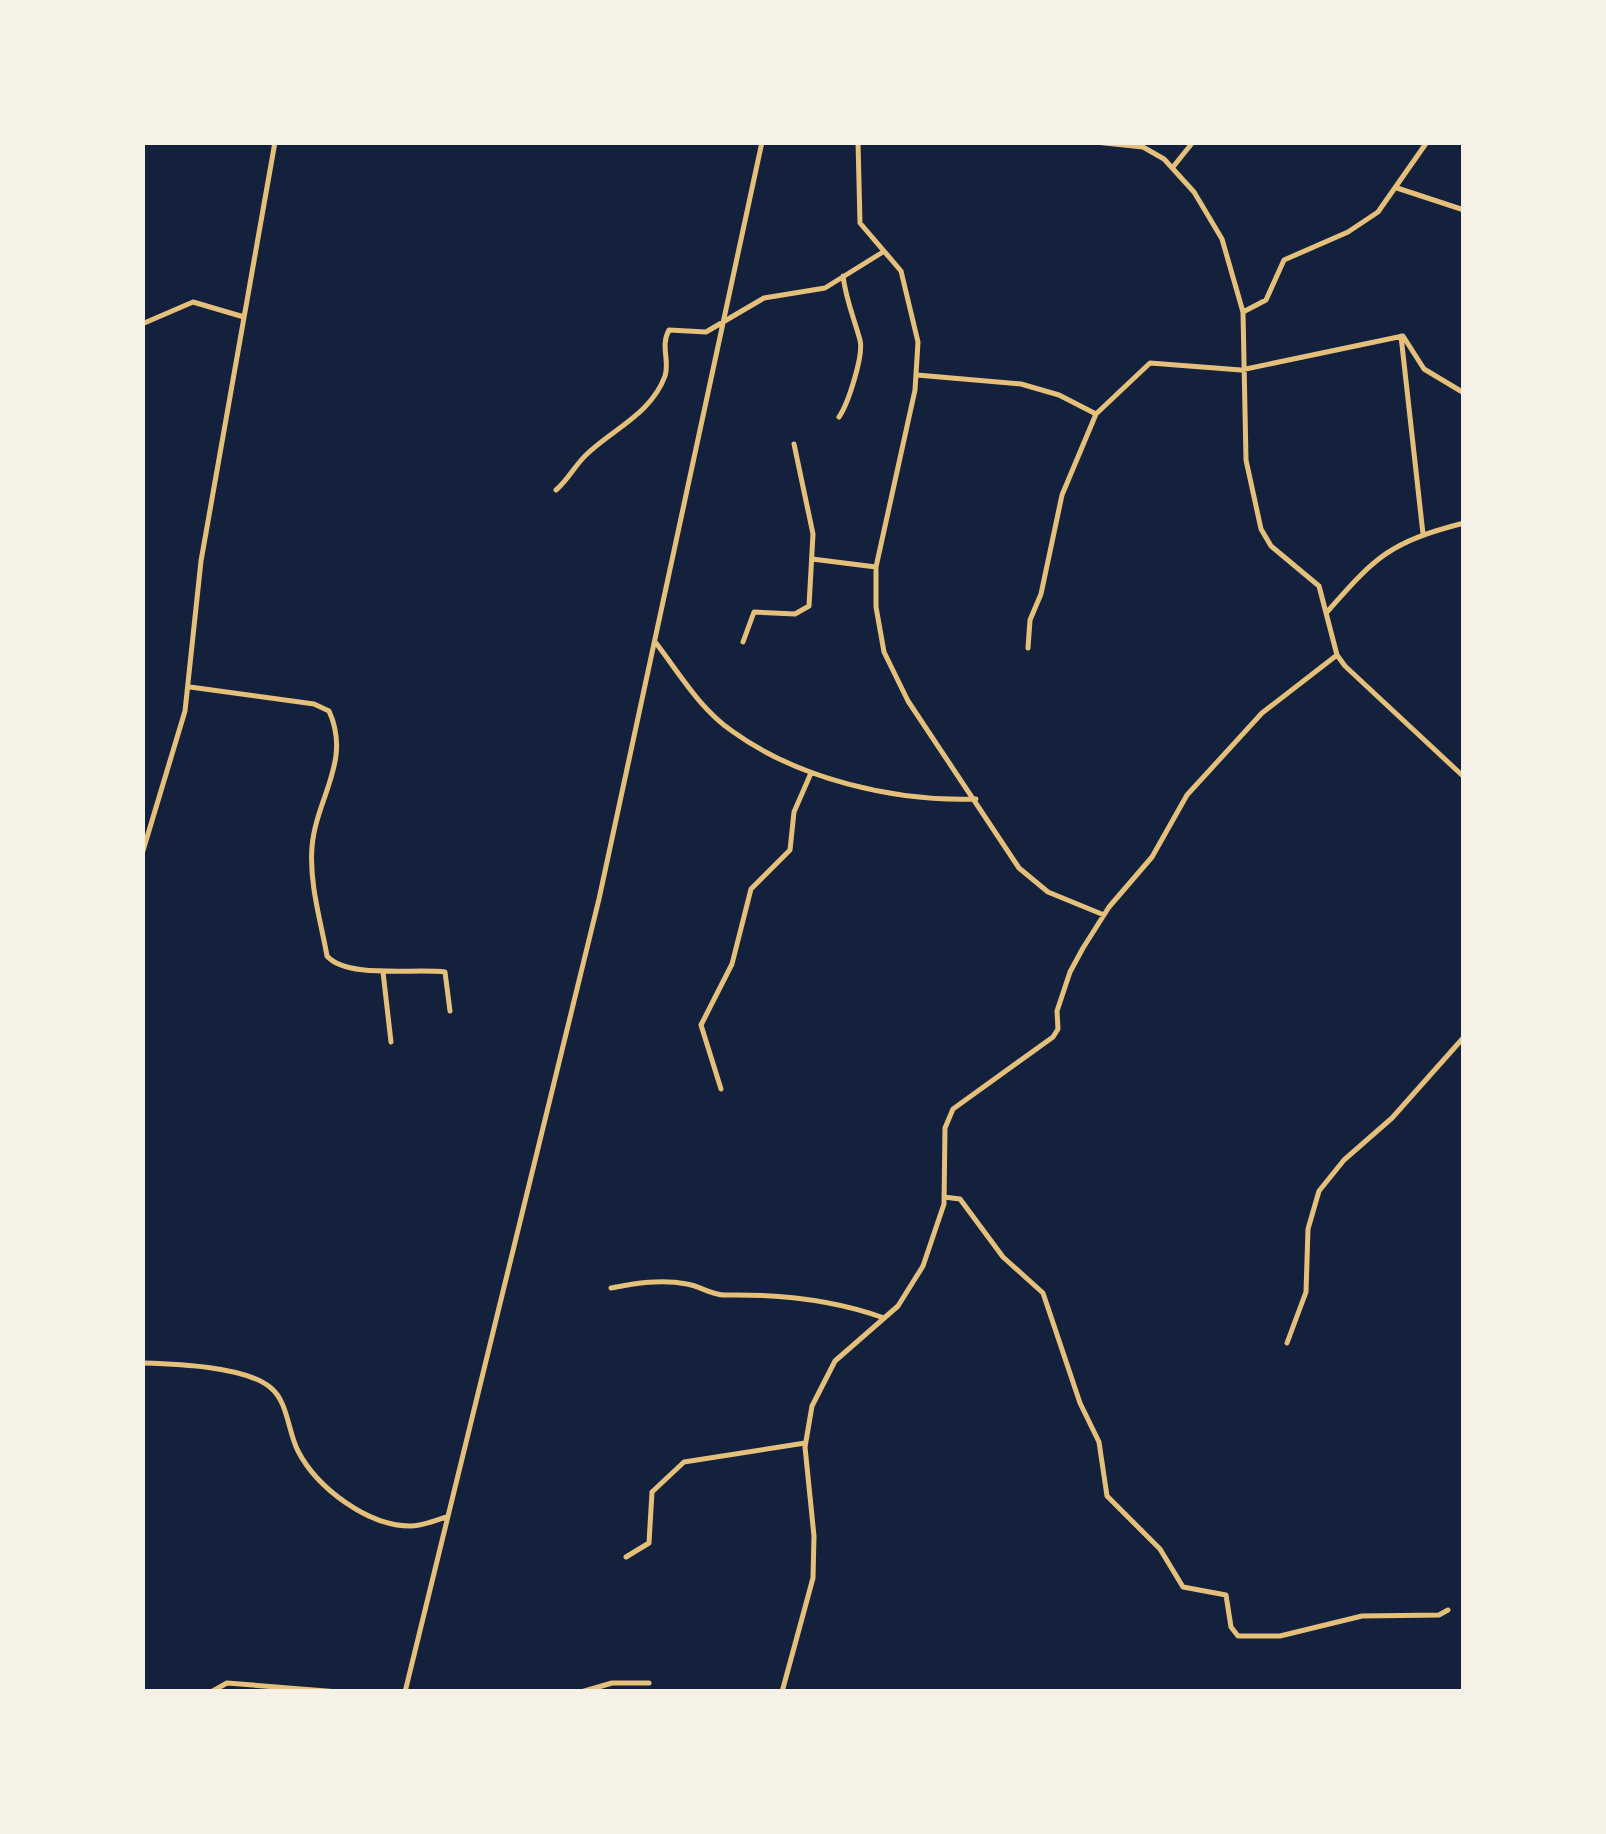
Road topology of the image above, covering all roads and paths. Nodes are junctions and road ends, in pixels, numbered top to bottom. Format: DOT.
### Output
graph roads {
  1 [pos="276,142"];
  2 [pos="762,142"];
  3 [pos="858,142"];
  4 [pos="1095,142"];
  5 [pos="1193,142"];
  6 [pos="1427,142"];
  7 [pos="1174,166"];
  8 [pos="1397,188"];
  9 [pos="1464,210"];
  10 [pos="883,252"];
  11 [pos="843,276"];
  12 [pos="1242,312"];
  13 [pos="244,317"];
  14 [pos="722,322"];
  15 [pos="142,324"];
  16 [pos="1400,336"];
  17 [pos="1241,370"];
  18 [pos="917,375"];
  19 [pos="1464,394"];
  20 [pos="1096,414"];
  21 [pos="839,417"];
  22 [pos="794,444"];
  23 [pos="556,490"];
  24 [pos="1464,523"];
  25 [pos="1422,534"];
  26 [pos="812,559"];
  27 [pos="876,567"];
  28 [pos="1327,612"];
  29 [pos="743,642"];
  30 [pos="656,643"];
  31 [pos="1028,648"];
  32 [pos="1337,655"];
  33 [pos="189,686"];
  34 [pos="811,772"];
  35 [pos="1464,778"];
  36 [pos="976,799"];
  37 [pos="142,854"];
  38 [pos="1104,914"];
  39 [pos="383,972"];
  40 [pos="450,1011"];
  41 [pos="1464,1038"];
  42 [pos="391,1042"];
  43 [pos="721,1089"];
  44 [pos="944,1197"];
  45 [pos="611,1288"];
  46 [pos="884,1318"];
  47 [pos="1287,1342"];
  48 [pos="142,1363"];
  49 [pos="805,1443"];
  50 [pos="448,1516"];
  51 [pos="626,1557"];
  52 [pos="1448,1610"];
  53 [pos="648,1683"];
  54 [pos="211,1692"];
  55 [pos="338,1692"];
  56 [pos="404,1692"];
  57 [pos="581,1692"];
  58 [pos="782,1692"];
  1 -- 13 [label="street"];
  2 -- 14 [label="street"];
  3 -- 10 [label="street"];
  4 -- 7 [label="street"];
  5 -- 7 [label="street"];
  6 -- 8 [label="street"];
  7 -- 12 [label="street"];
  8 -- 9 [label="street"];
  8 -- 12 [label="street"];
  10 -- 11 [label="street"];
  10 -- 18 [label="street"];
  11 -- 14 [label="street"];
  11 -- 21 [label="street"];
  12 -- 17 [label="street"];
  13 -- 15 [label="street"];
  13 -- 33 [label="street"];
  14 -- 23 [label="street"];
  14 -- 30 [label="street"];
  16 -- 17 [label="street"];
  16 -- 19 [label="street"];
  16 -- 25 [label="street"];
  17 -- 20 [label="street"];
  17 -- 28 [label="street"];
  18 -- 20 [label="street"];
  18 -- 27 [label="street"];
  20 -- 31 [label="street"];
  22 -- 26 [label="street"];
  24 -- 25 [label="street"];
  25 -- 28 [label="street"];
  26 -- 27 [label="street"];
  26 -- 29 [label="street"];
  27 -- 36 [label="street"];
  28 -- 32 [label="street"];
  30 -- 34 [label="street"];
  30 -- 50 [label="street"];
  32 -- 35 [label="street"];
  32 -- 38 [label="street"];
  33 -- 37 [label="street"];
  33 -- 39 [label="street"];
  34 -- 36 [label="street"];
  34 -- 43 [label="street"];
  36 -- 38 [label="street"];
  38 -- 44 [label="street"];
  39 -- 40 [label="street"];
  39 -- 42 [label="street"];
  41 -- 47 [label="street"];
  44 -- 46 [label="street"];
  44 -- 52 [label="street"];
  45 -- 46 [label="street"];
  46 -- 49 [label="street"];
  48 -- 50 [label="street"];
  49 -- 51 [label="street"];
  49 -- 58 [label="street"];
  50 -- 56 [label="street"];
  53 -- 57 [label="street"];
  54 -- 55 [label="street"];
}
